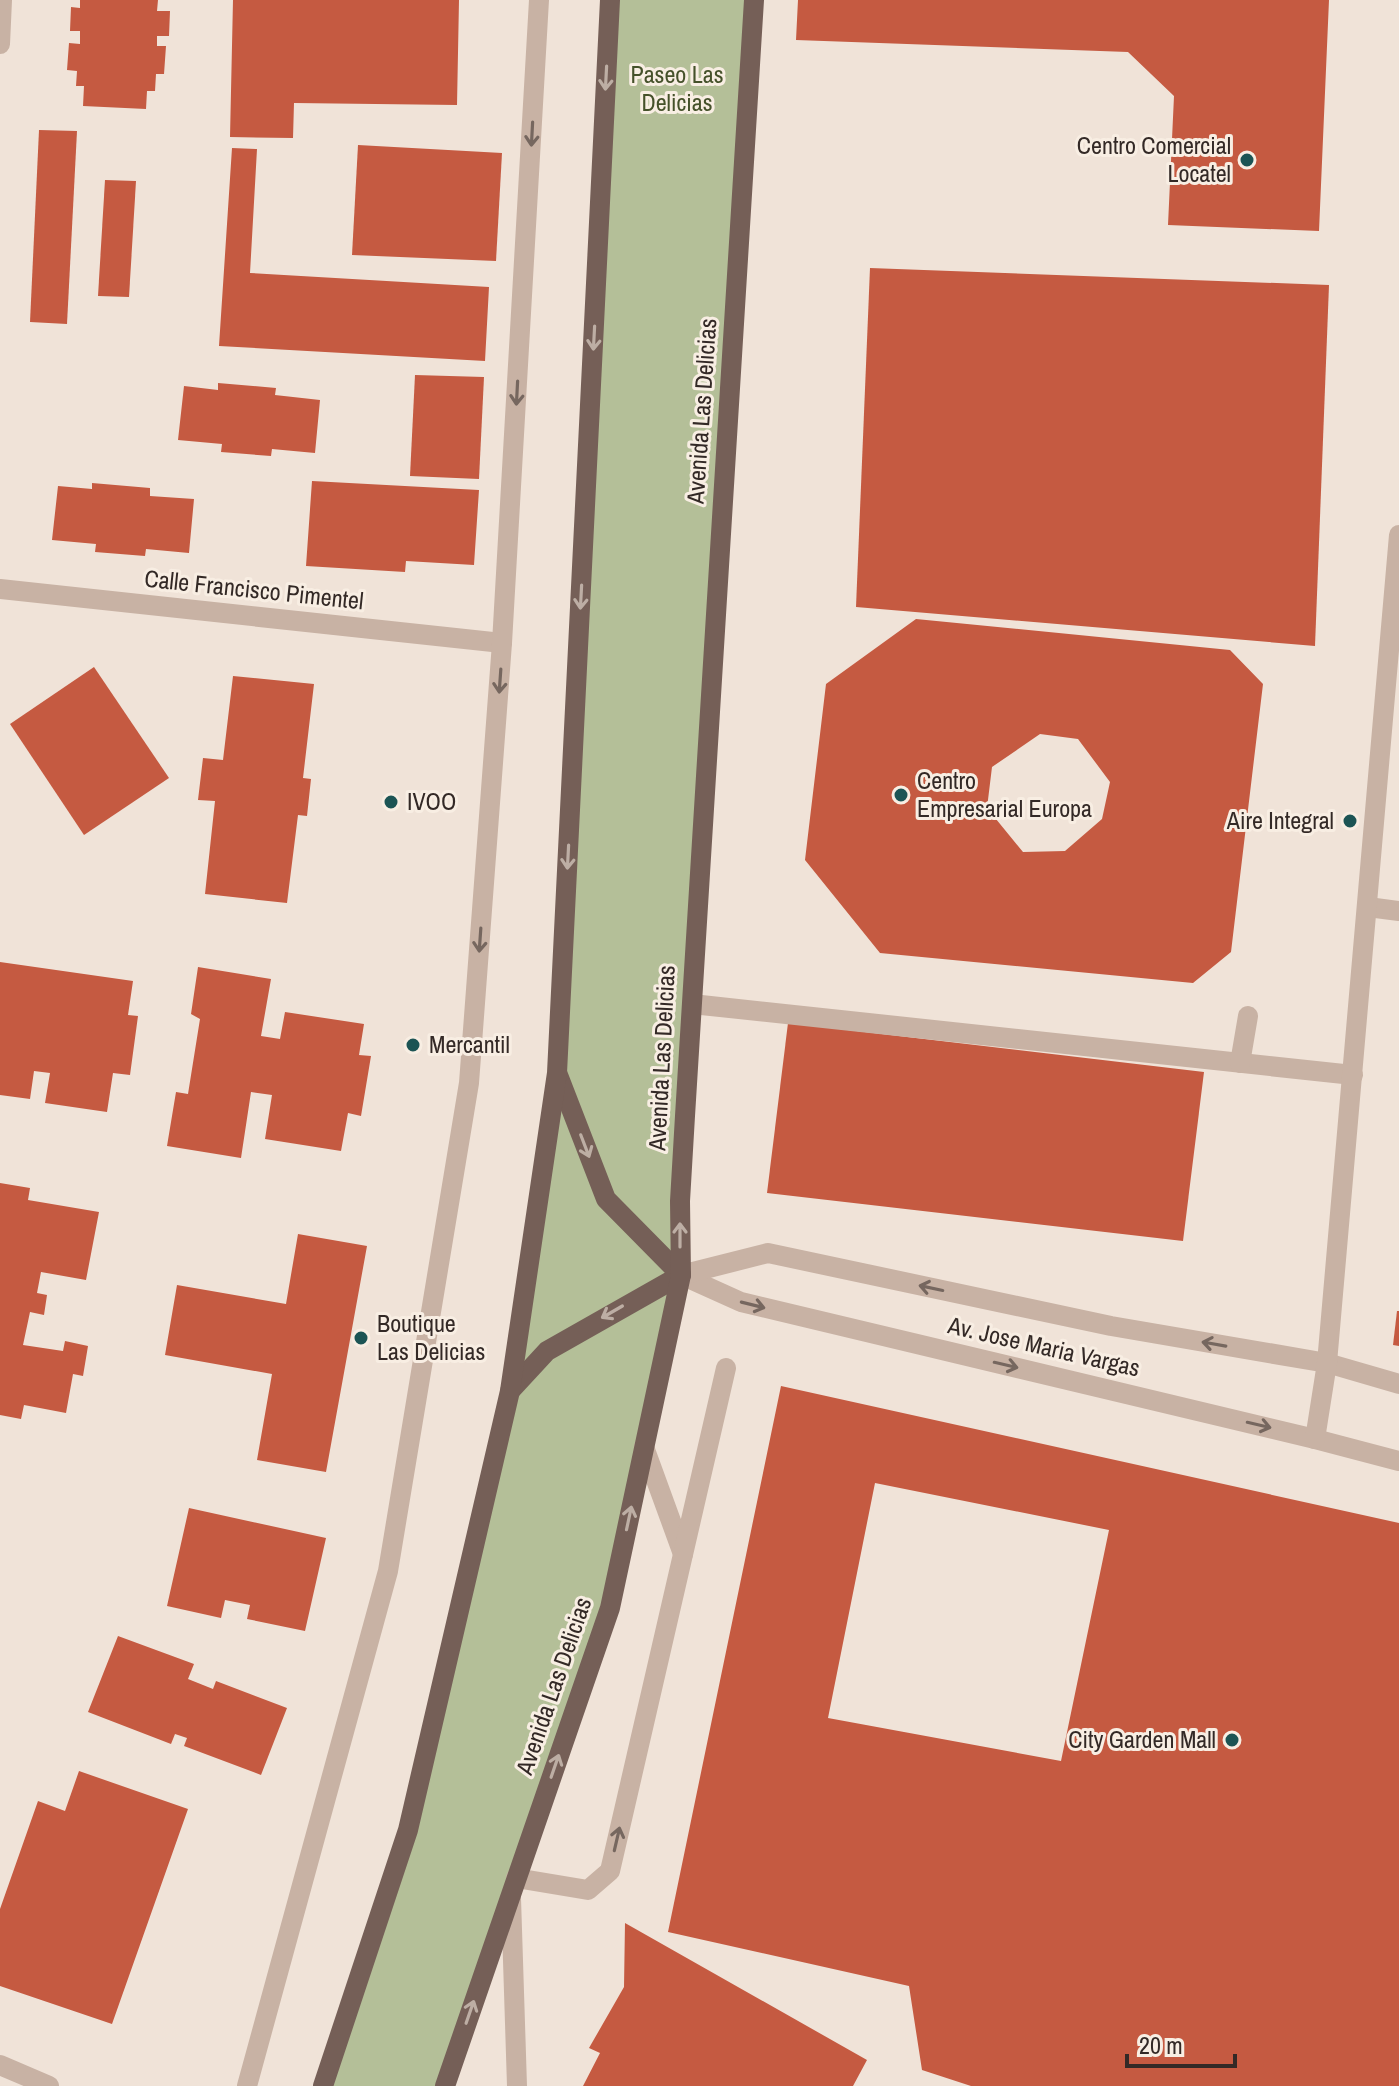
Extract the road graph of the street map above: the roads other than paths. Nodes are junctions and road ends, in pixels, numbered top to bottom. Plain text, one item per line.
1 (2, 0) edge
2 (539, 0) edge
3 (610, 0) edge
4 (754, 0) edge
5 (0, 44) edge
6 (1399, 535) edge
7 (0, 589) edge
8 (502, 643) junction
9 (1368, 907) junction
10 (1399, 911) edge
11 (692, 1004) junction
12 (1248, 1016) dead end
13 (1240, 1063) junction
14 (557, 1073) junction
15 (1353, 1075) junction
16 (681, 1275) junction
17 (1327, 1363) junction
18 (726, 1368) dead end
19 (1399, 1384) edge
20 (510, 1391) junction
21 (1315, 1439) junction
22 (644, 1447) junction
23 (1399, 1461) edge
24 (683, 1554) junction
25 (514, 1886) junction
26 (0, 2065) edge
27 (49, 2086) edge
28 (247, 2086) edge
29 (323, 2086) edge
30 (445, 2086) edge
31 (517, 2086) edge

1 - 5 street
2 -> 8 street
3 -> 14 main road
4 - 11 main road, Avenida Las Delicias
6 - 9 street
7 - 8 street, Calle Francisco Pimentel
8 -> 28 street
9 - 10 street
9 - 15 street
11 - 13 street
16 -> 11 main road, Avenida Las Delicias
12 - 13 street
13 - 15 street
14 -> 16 main road
14 - 20 main road
15 - 17 street
17 -> 16 street
16 -> 20 main road
16 -> 21 street, Av. Jose Maria Vargas
16 - 22 main road, Avenida Las Delicias
17 - 19 street
17 - 21 street
18 - 24 street
20 - 29 main road
21 - 23 street, Av. Jose Maria Vargas
22 - 24 street
25 -> 22 main road, Avenida Las Delicias
25 -> 24 street
30 -> 25 main road, Avenida Las Delicias
25 - 31 street
26 - 27 street

